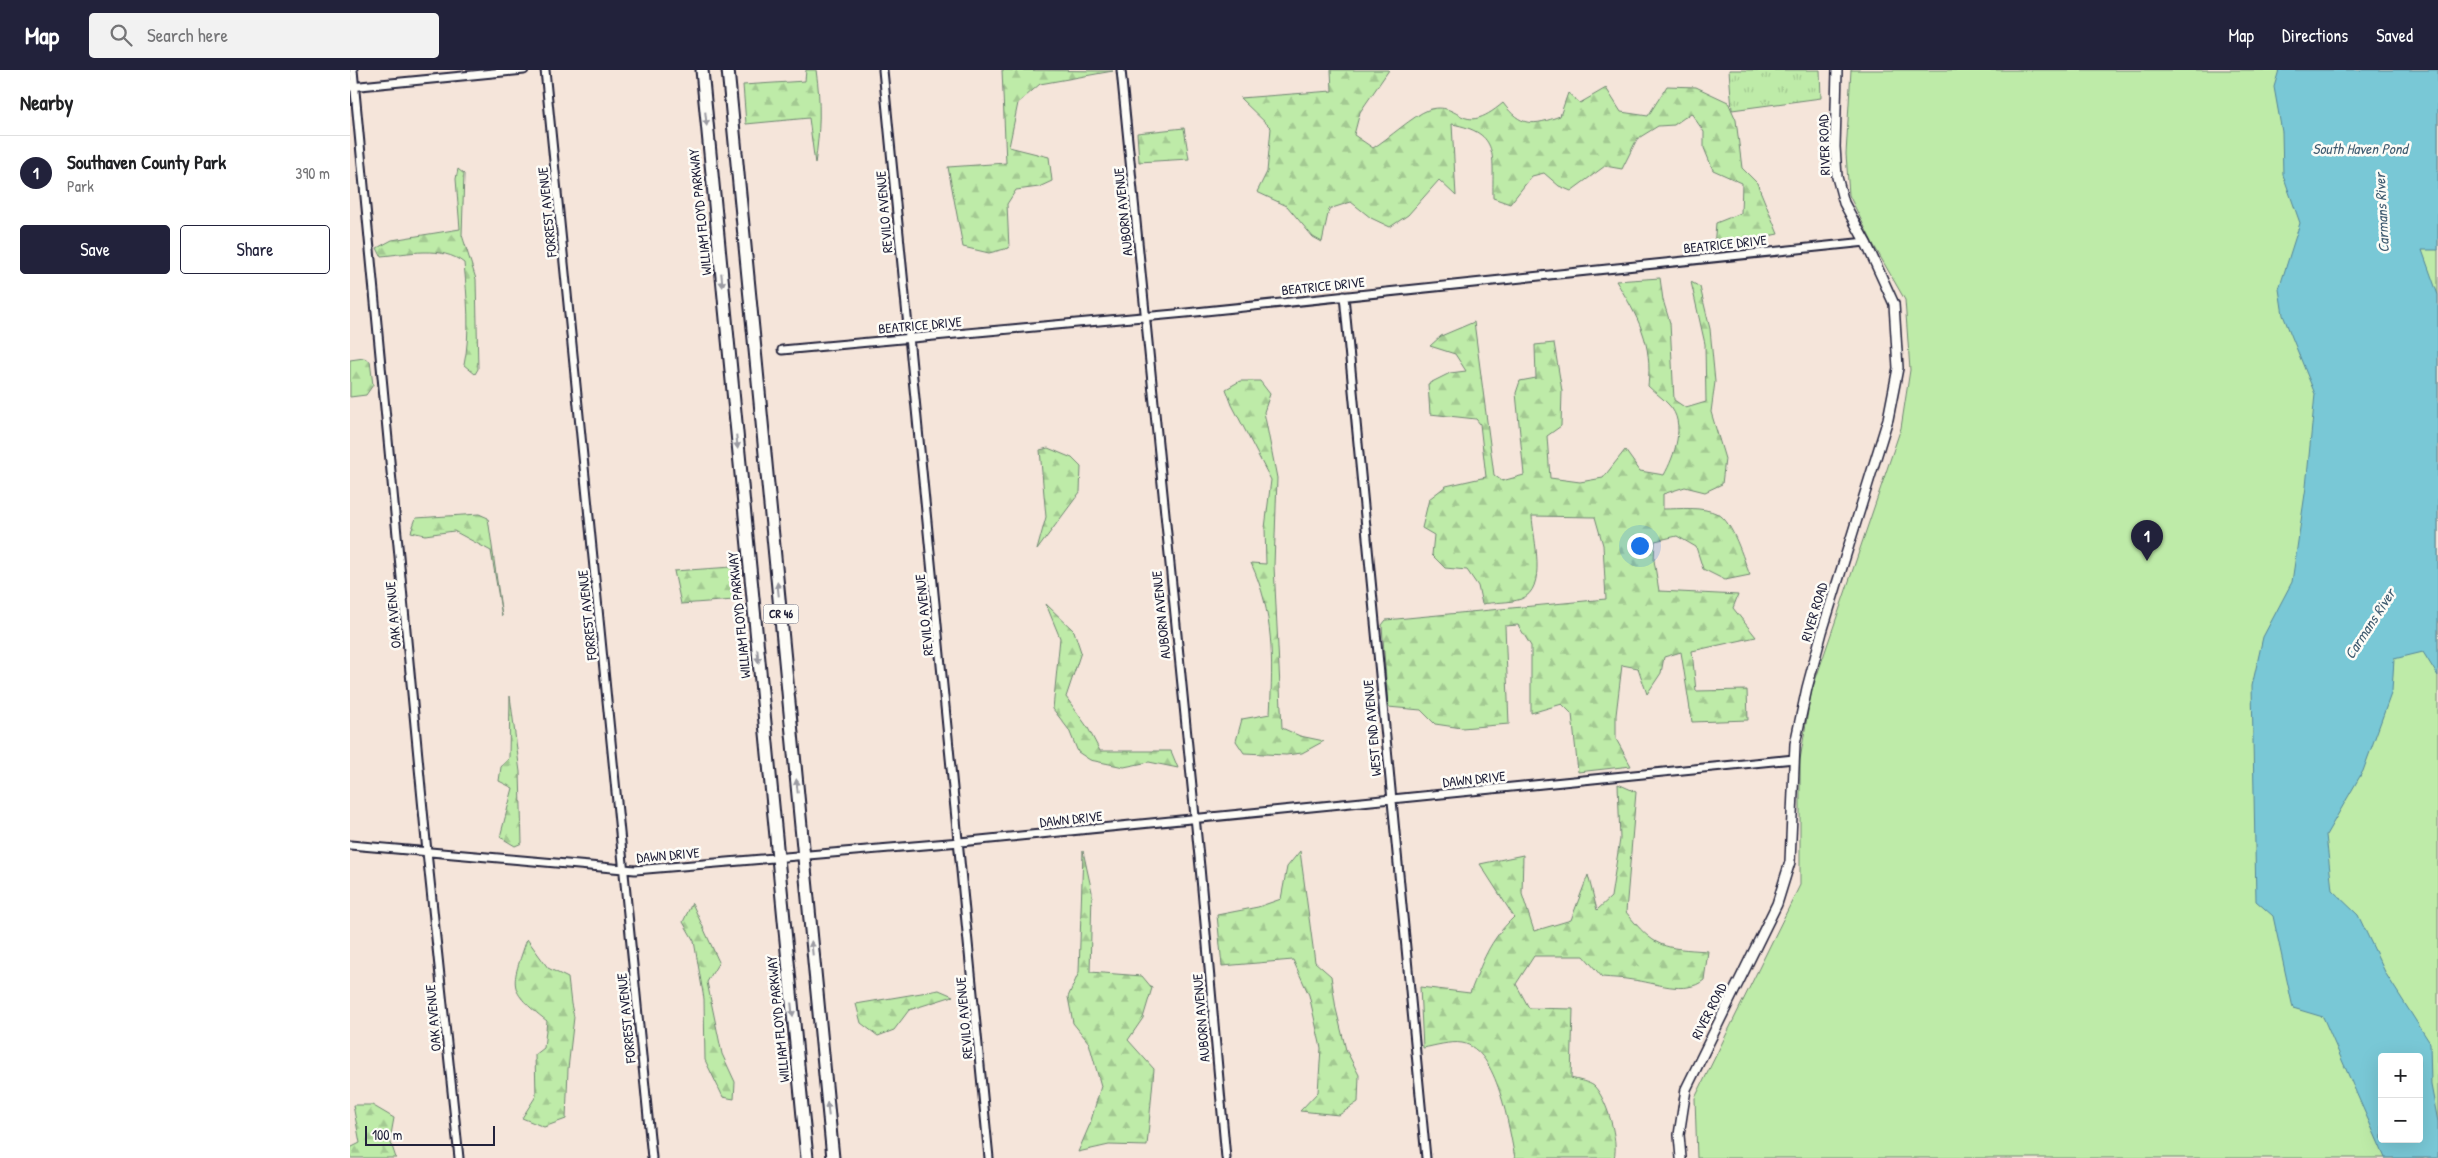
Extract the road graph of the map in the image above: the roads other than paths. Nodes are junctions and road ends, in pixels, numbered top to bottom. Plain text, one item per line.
1 (353, 70) edge
2 (524, 70) edge
3 (545, 70) edge
4 (702, 70) edge
5 (728, 70) edge
6 (883, 70) edge
7 (1120, 70) edge
8 (1837, 70) edge
9 (352, 87) edge
10 (1866, 242) junction
11 (1344, 296) junction
12 (1146, 316) junction
13 (909, 339) junction
14 (782, 350) dead end
15 (1794, 759) junction
16 (1392, 800) junction
17 (1195, 819) junction
18 (960, 842) junction
19 (350, 845) edge
20 (427, 852) junction
21 (804, 854) junction
22 (778, 857) junction
23 (624, 871) junction
24 (459, 1158) edge
25 (652, 1158) edge
26 (807, 1158) edge
27 (833, 1158) edge
28 (990, 1158) edge
29 (1226, 1158) edge
30 (1426, 1158) edge
31 (1681, 1158) edge

1 - 9 street, OAK AVENUE
2 - 9 street
3 - 23 street, FORREST AVENUE
4 -> 22 highway, WILLIAM FLOYD PARKWAY / CR 46
21 -> 5 highway, CR 46
6 - 13 street, REVILO AVENUE
7 - 12 street, AUBORN AVENUE
8 - 10 street, RIVER ROAD
9 - 20 street, OAK AVENUE
10 - 11 street, BEATRICE DRIVE
10 - 15 street, RIVER ROAD
11 - 12 street, BEATRICE DRIVE
11 - 16 street, WEST END AVENUE
12 - 13 street, BEATRICE DRIVE
12 - 17 street, AUBORN AVENUE
13 - 14 street, BEATRICE DRIVE
13 - 18 street, REVILO AVENUE
15 - 16 street, DAWN DRIVE
15 - 31 street, RIVER ROAD
16 - 17 street, DAWN DRIVE
16 - 30 street, WEST END AVENUE
17 - 18 street, DAWN DRIVE
17 - 29 street, AUBORN AVENUE
18 - 21 street, DAWN DRIVE
18 - 28 street, REVILO AVENUE
19 - 20 street, DAWN DRIVE
20 - 23 street, DAWN DRIVE
20 - 24 street, OAK AVENUE
21 - 22 street, DAWN DRIVE
27 -> 21 highway, CR 46
22 - 23 street, DAWN DRIVE
22 -> 26 highway, WILLIAM FLOYD PARKWAY / CR 46
23 - 25 street, FORREST AVENUE

